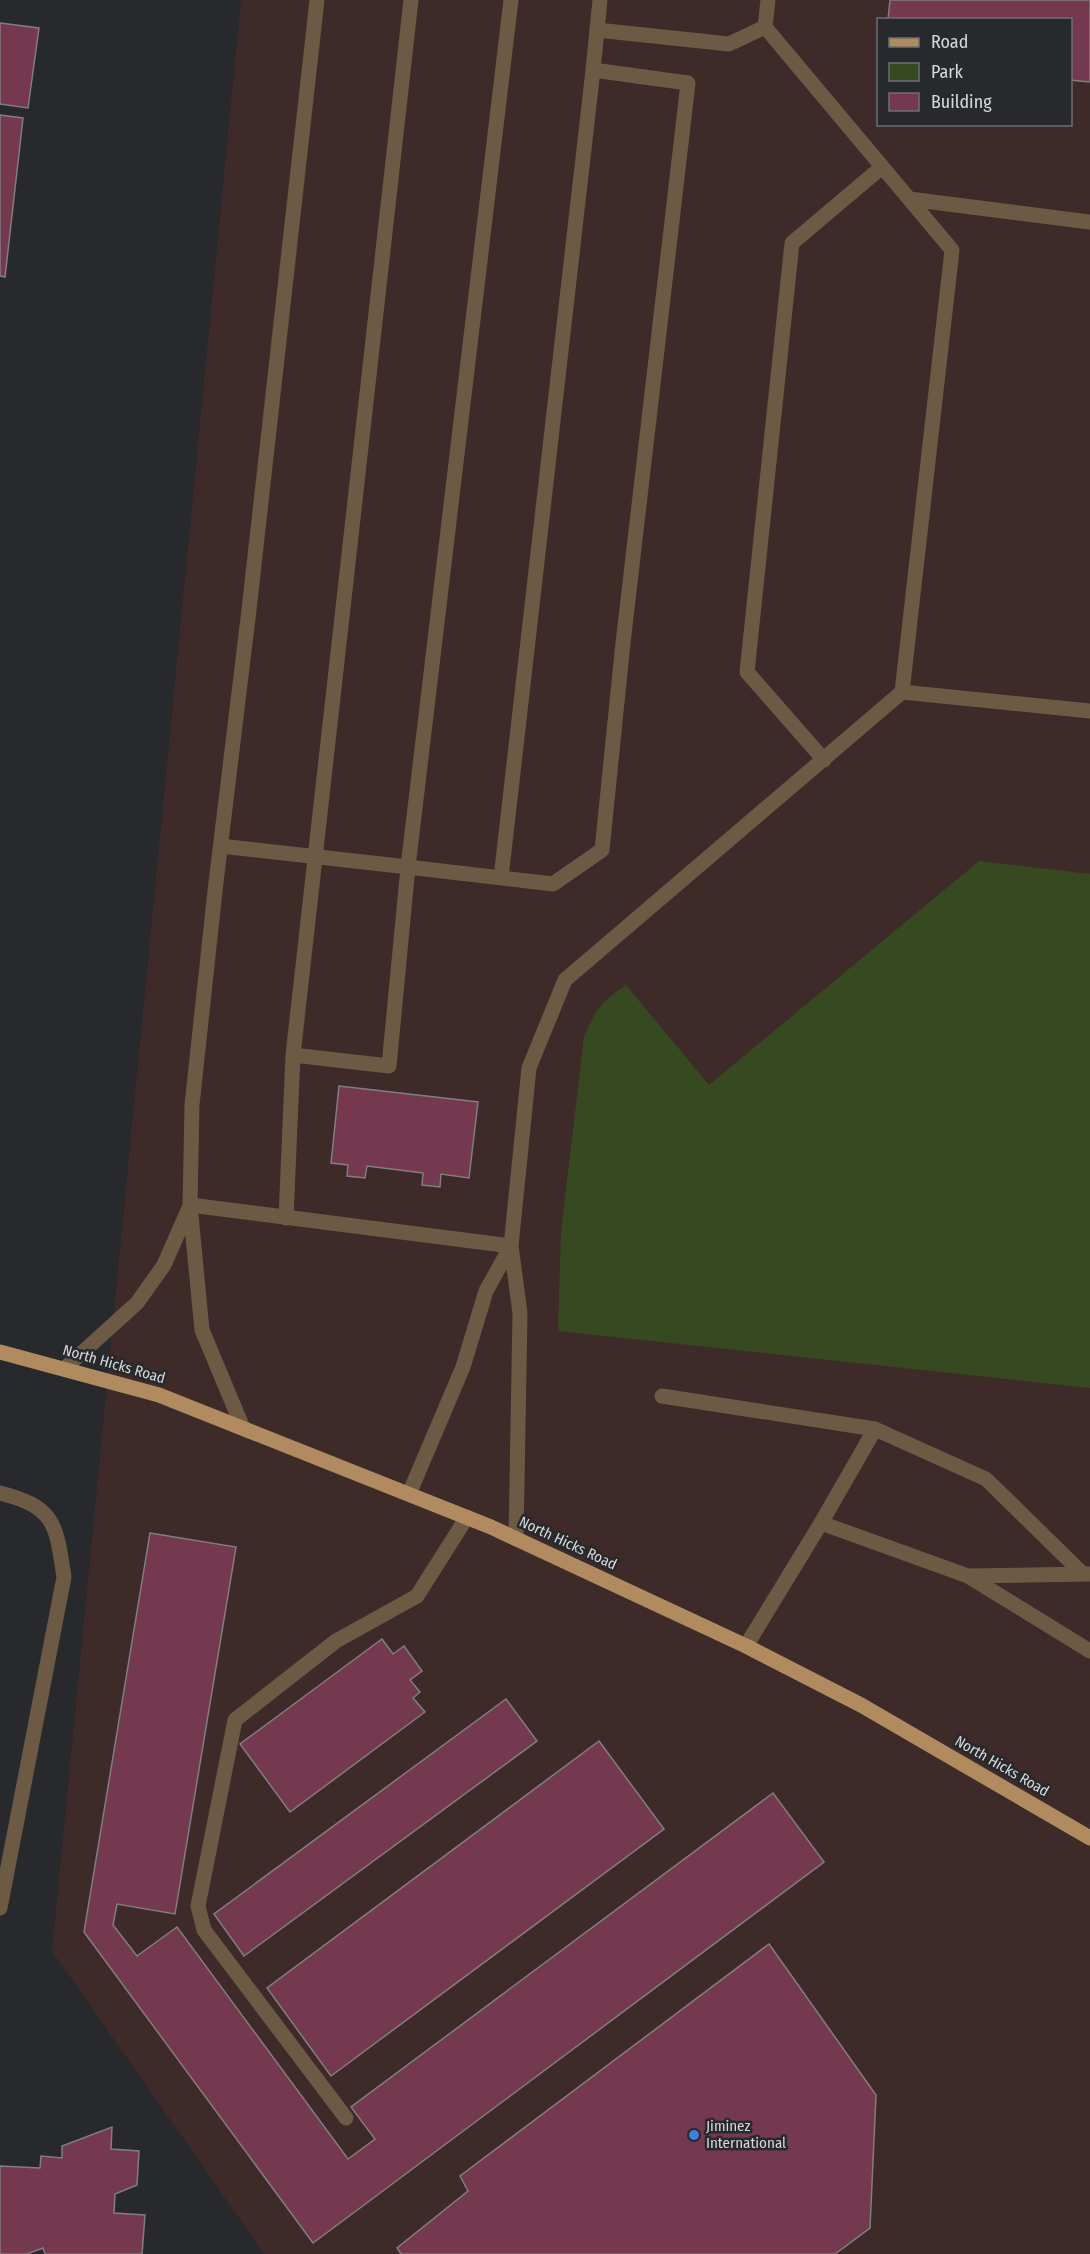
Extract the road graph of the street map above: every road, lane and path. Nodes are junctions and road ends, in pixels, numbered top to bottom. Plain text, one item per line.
1 (317, 0) edge
2 (411, 0) edge
3 (511, 0) edge
4 (768, 0) edge
5 (595, 1) edge
6 (765, 27) junction
7 (597, 30) junction
8 (592, 70) junction
9 (882, 167) junction
10 (909, 199) junction
11 (1090, 222) edge
12 (902, 693) junction
13 (1090, 711) edge
14 (824, 760) junction
15 (220, 846) junction
16 (315, 857) junction
17 (408, 867) junction
18 (501, 878) junction
19 (293, 1055) junction
20 (190, 1206) junction
21 (286, 1218) junction
22 (511, 1246) junction
23 (0, 1352) edge
24 (64, 1369) junction
25 (662, 1396) dead end
26 (243, 1428) junction
27 (875, 1429) junction
28 (0, 1493) edge
29 (409, 1494) junction
30 (467, 1517) junction
31 (821, 1523) junction
32 (516, 1539) junction
33 (1086, 1574) edge
34 (968, 1576) junction
35 (746, 1646) junction
36 (1090, 1651) edge
37 (1090, 1838) edge
38 (0, 1908) edge
39 (346, 2118) dead end

1 - 15 street
2 - 16 street
3 - 17 street
4 - 6 street
5 - 7 street
6 - 7 street
6 - 9 street
7 - 8 street
8 - 18 street
8 - 18 street
9 - 10 street
9 - 14 street
10 - 11 street
10 - 12 street
12 - 13 street
12 - 14 street
14 - 22 street
15 - 16 street
15 - 20 street
16 - 17 street
16 - 19 street
17 - 18 street
17 - 19 street
19 - 21 street
20 - 21 street
20 - 24 street
20 - 26 street
21 - 22 street
22 - 29 street
22 - 32 street
23 - 24 main road, North Hicks Road
24 - 26 main road, North Hicks Road
25 - 27 street
26 - 29 main road, North Hicks Road
27 - 31 street
27 - 33 street
28 - 38 street
29 - 30 main road, North Hicks Road
30 - 32 main road, North Hicks Road
30 - 39 street
31 - 34 street
31 - 35 street
32 - 35 main road, North Hicks Road
33 - 34 street
34 - 36 street
35 - 37 main road, North Hicks Road

